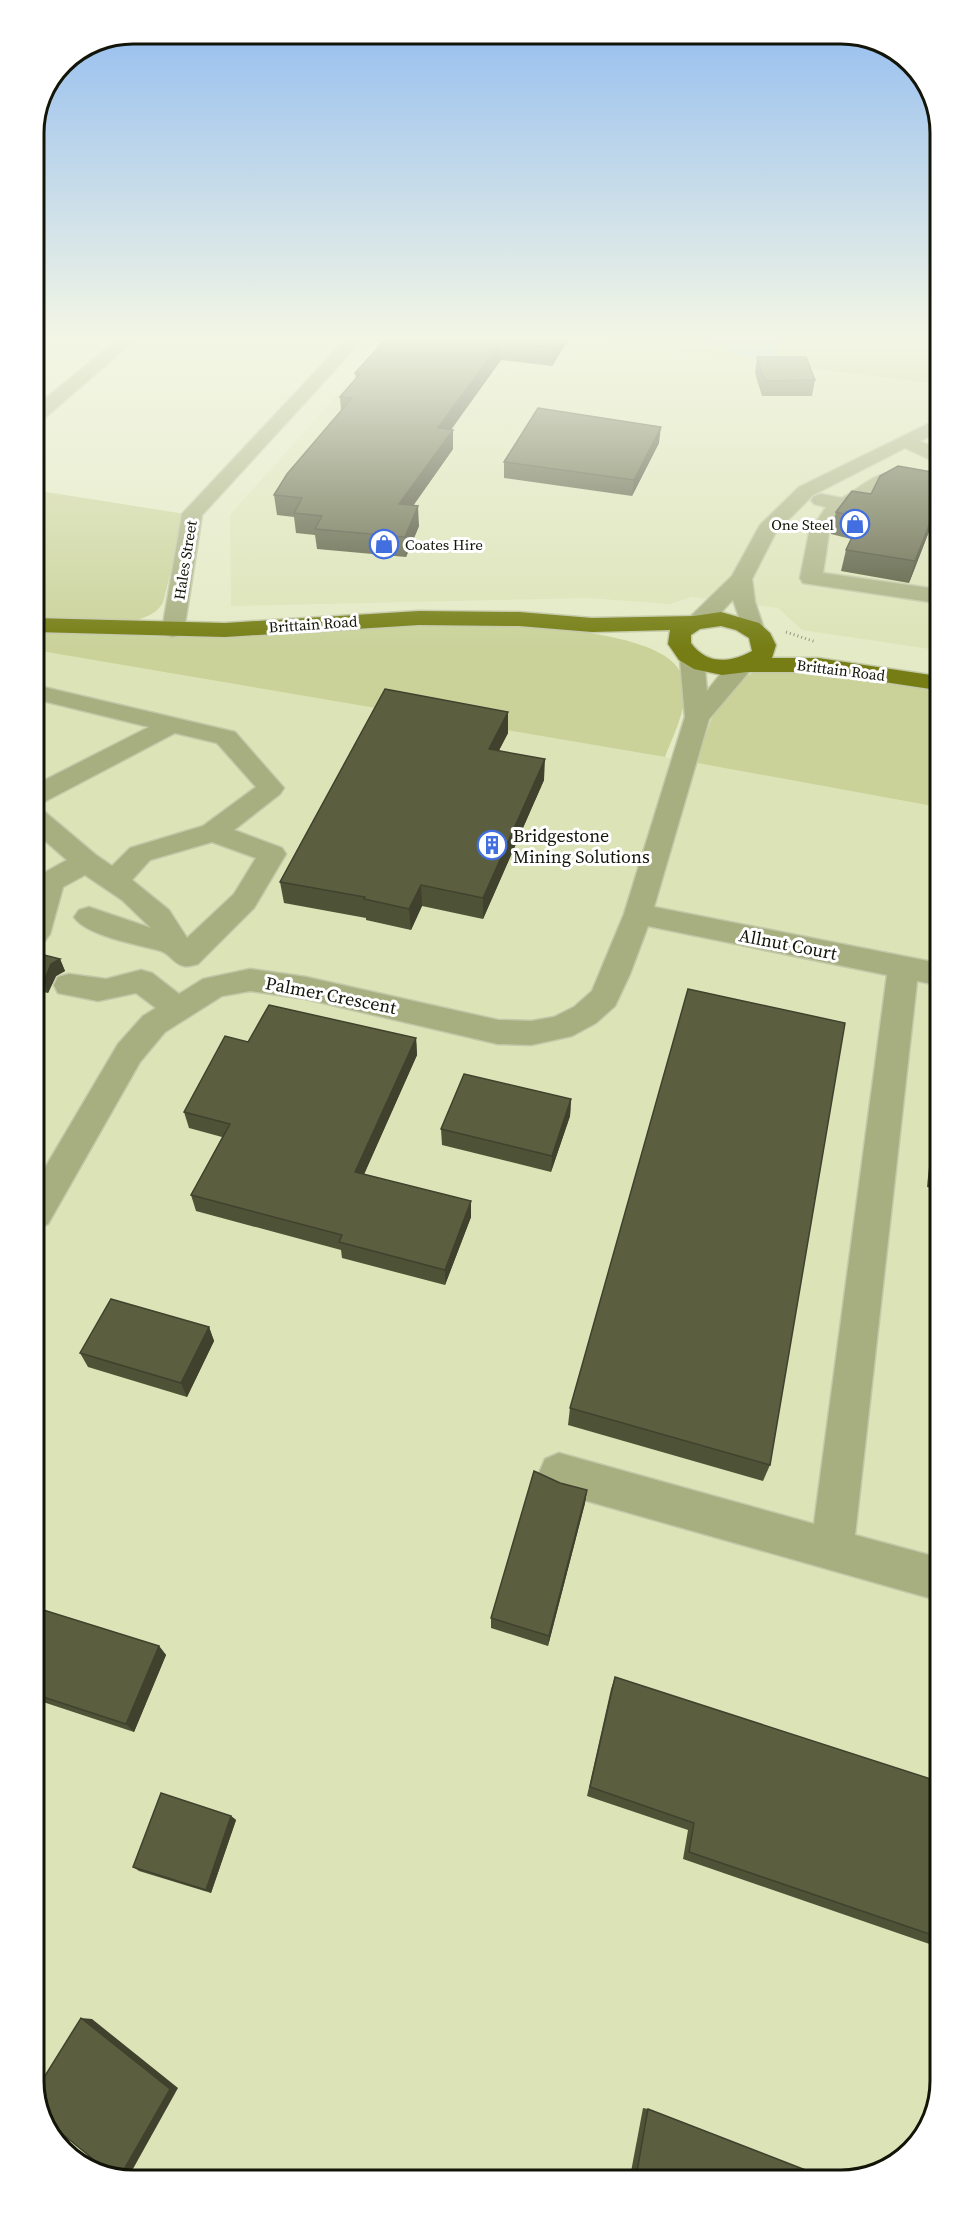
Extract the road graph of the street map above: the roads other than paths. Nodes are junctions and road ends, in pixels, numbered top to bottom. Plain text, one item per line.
1 (259, 442) edge
2 (902, 442) edge
3 (908, 442) edge
4 (930, 454) edge
5 (930, 484) edge
6 (802, 495) junction
7 (839, 504) junction
8 (741, 579) junction
9 (930, 595) edge
10 (696, 622) junction
11 (44, 625) edge
12 (592, 625) junction
13 (173, 630) junction
14 (754, 630) junction
15 (691, 659) junction
16 (743, 665) junction
17 (930, 669) edge
18 (930, 682) edge
19 (44, 694) edge
20 (697, 717) junction
21 (172, 725) junction
22 (44, 791) edge
23 (44, 826) edge
24 (213, 831) junction
25 (86, 861) junction
26 (115, 880) junction
27 (44, 902) edge
28 (638, 914) junction
29 (89, 917) dead end
30 (181, 950) junction
31 (903, 967) junction
32 (930, 972) edge
33 (69, 985) dead end
34 (214, 987) junction
35 (177, 1008) junction
36 (44, 1198) edge
37 (559, 1473) dead end
38 (832, 1549) junction
39 (930, 1577) edge

1 - 13 street, Hales Street
2 - 6 street
3 - 4 street
5 - 7 street
6 - 7 street
6 - 8 street
7 - 9 street
8 - 10 street
8 - 14 street
10 - 12 main road, Brittain Road
10 - 14 main road, Brittain Road
10 - 15 main road
11 - 13 main road, Brittain Road
12 - 13 main road, Brittain Road
12 - 15 main road, Brittain Road
14 - 16 main road
14 - 17 main road, Brittain Road
15 - 16 main road, Brittain Road
15 - 20 street
16 - 18 main road, Brittain Road
16 - 20 street
19 - 21 street
20 - 28 street, Palmer Crescent
21 - 22 street
21 - 24 street
23 - 25 street
24 - 26 street
24 - 30 street
25 - 26 street
25 - 27 street
26 - 30 street
28 - 31 street, Allnut Court
28 - 34 street, Palmer Crescent
29 - 30 street
30 - 34 street
31 - 32 street, Allnut Court
31 - 38 street
33 - 35 street
34 - 35 street, Palmer Crescent
35 - 36 street, Palmer Crescent
37 - 38 street
38 - 39 street

